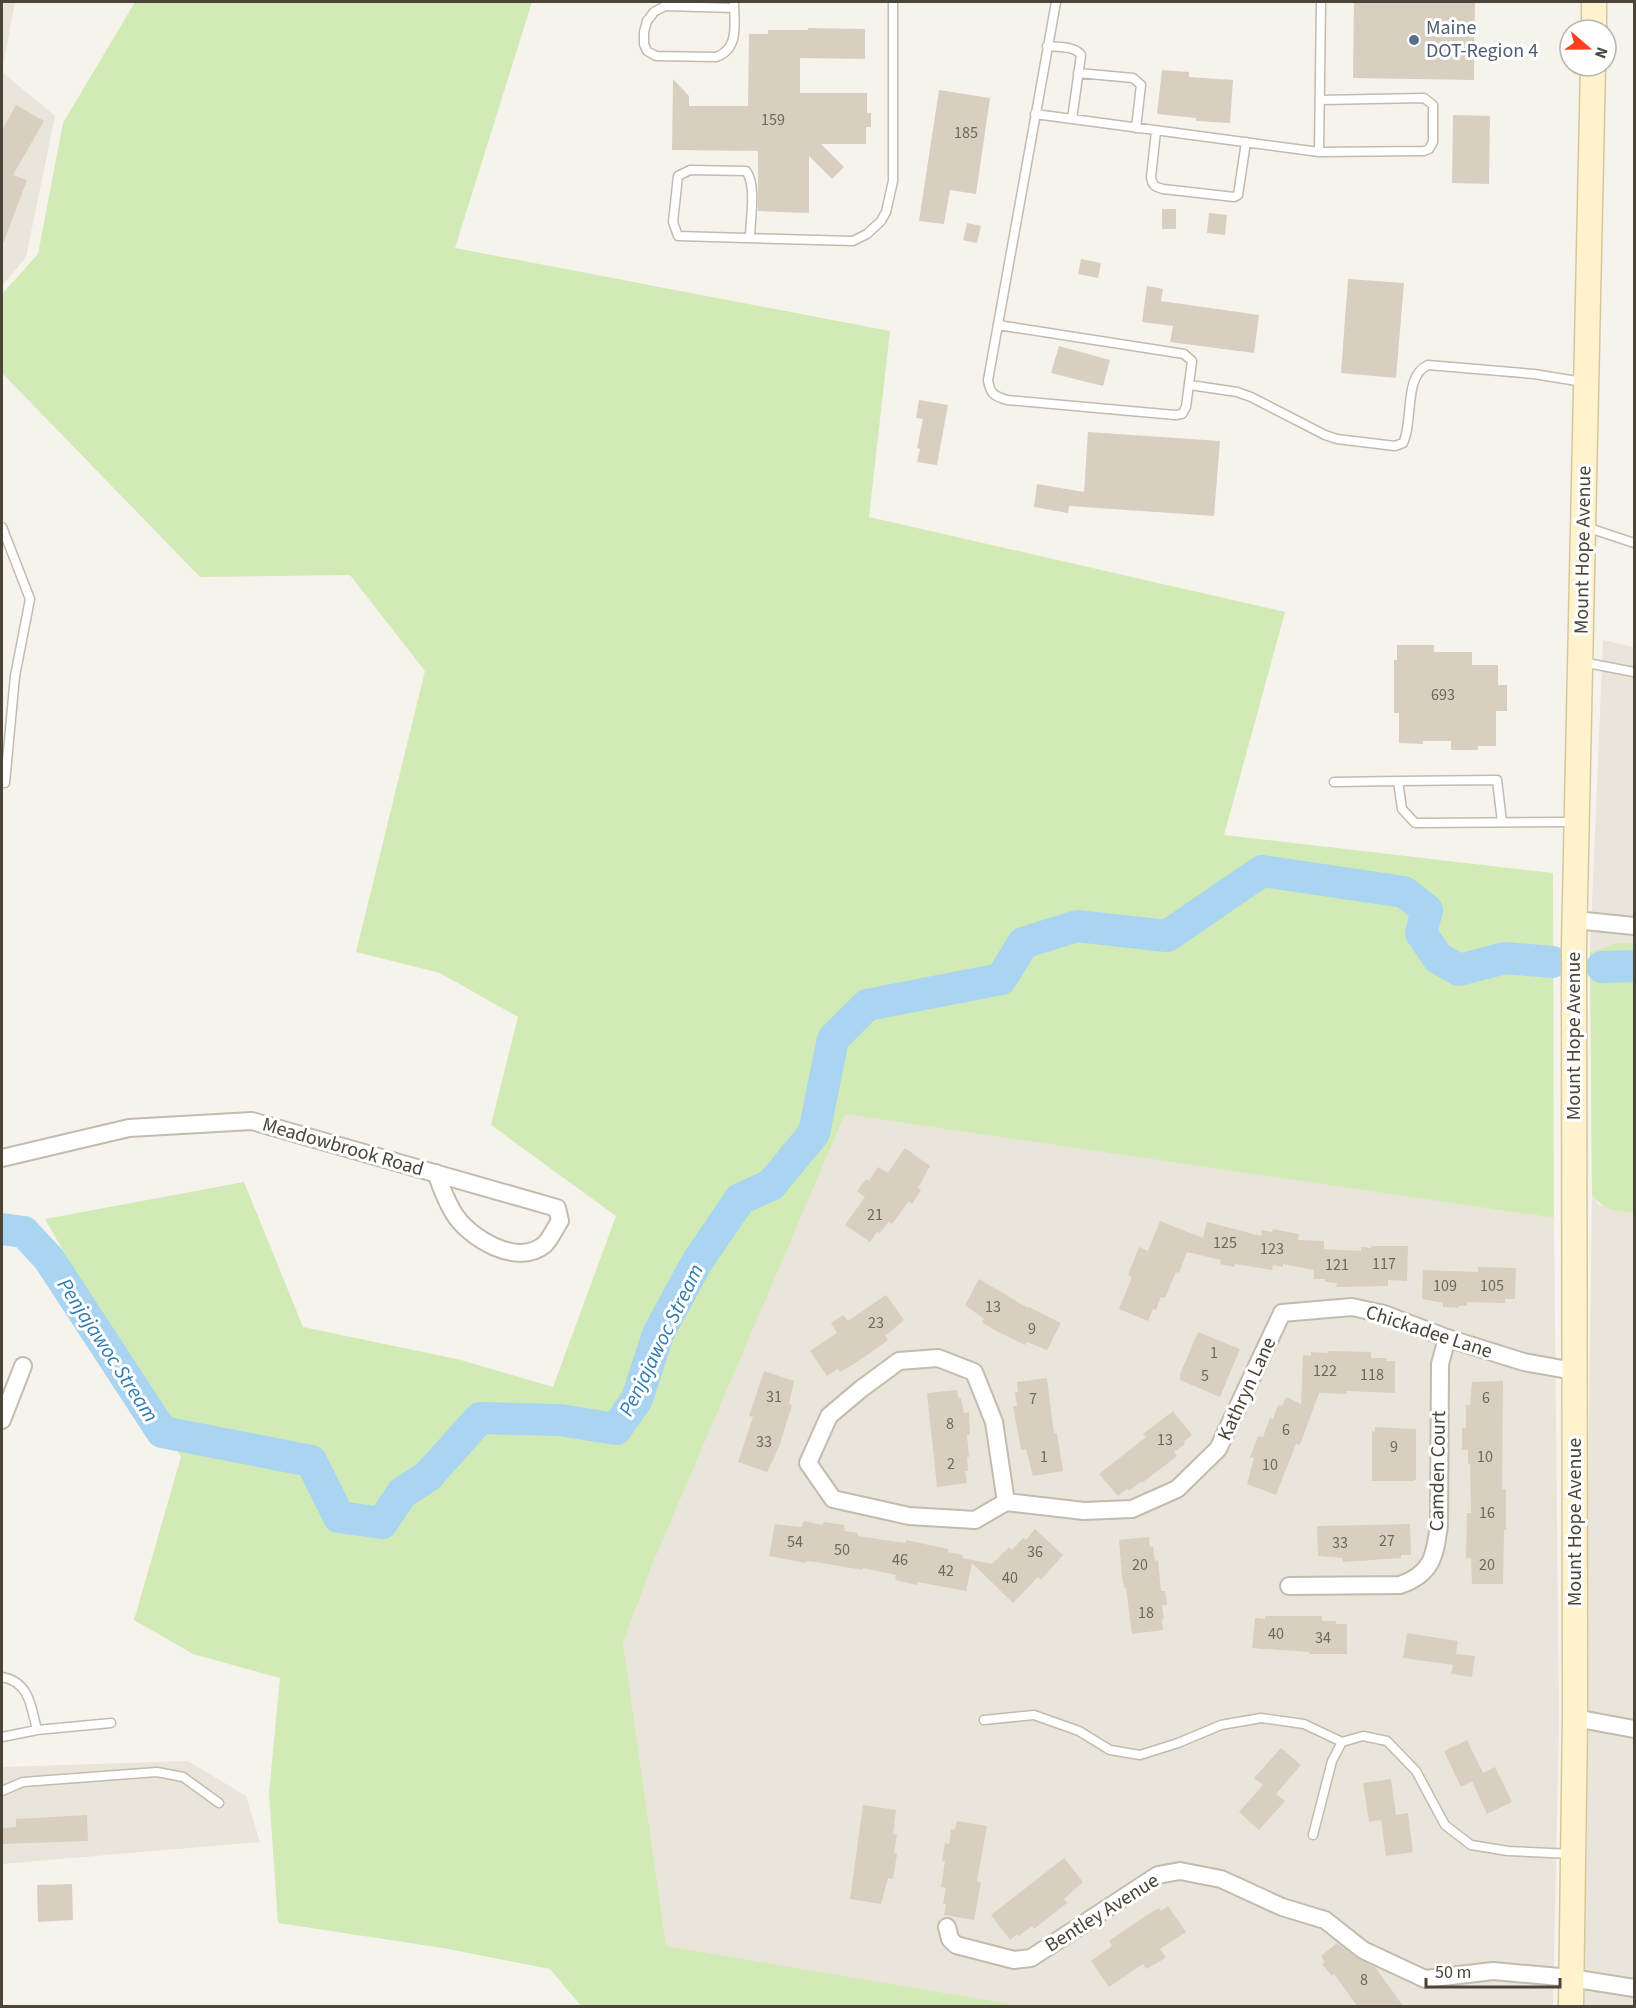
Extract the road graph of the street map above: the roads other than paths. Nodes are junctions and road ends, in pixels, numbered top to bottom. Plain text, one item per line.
1 (893, 2) edge
2 (1056, 2) edge
3 (1321, 2) edge
4 (1594, 2) edge
5 (734, 5) edge
6 (1594, 18) edge
7 (1047, 46) junction
8 (1078, 73) junction
9 (1593, 78) edge
10 (1320, 100) junction
11 (1035, 114) junction
12 (1072, 119) junction
13 (1136, 128) junction
14 (1156, 131) junction
15 (1246, 142) junction
16 (1319, 152) junction
17 (750, 238) junction
18 (998, 325) junction
19 (1586, 382) junction
20 (1190, 385) junction
21 (1583, 526) junction
22 (2, 527) edge
23 (1635, 543) edge
24 (1580, 662) junction
25 (1635, 672) edge
26 (1398, 781) junction
27 (1334, 782) dead end
28 (2, 783) edge
29 (1502, 822) junction
30 (1577, 822) junction
31 (1575, 920) junction
32 (1635, 926) edge
33 (2, 1158) edge
34 (436, 1173) junction
35 (1282, 1313) joint
36 (1447, 1338) junction
37 (23, 1366) dead end
38 (1574, 1371) junction
39 (2, 1420) edge
40 (1006, 1502) junction
41 (1289, 1586) dead end
42 (2, 1677) edge
43 (1575, 1718) junction
44 (984, 1720) dead end
45 (111, 1723) dead end
46 (1635, 1729) edge
47 (38, 1730) junction
48 (2, 1737) edge
49 (1342, 1742) junction
50 (2, 1791) edge
51 (219, 1803) dead end
52 (1313, 1835) dead end
53 (1573, 1854) junction
54 (946, 1927) dead end
55 (1571, 1978) junction
56 (1635, 1988) edge
57 (1571, 2007) edge

1 - 17 lane
2 - 7 lane
3 - 10 lane
4 - 6 street
5 - 5 lane
7 - 8 lane
7 - 11 lane
8 - 12 lane
8 - 13 lane
9 - 19 street, Mount Hope Avenue
10 - 16 lane
10 - 16 lane
11 - 12 lane
11 - 18 lane
12 - 13 lane
13 - 14 lane
14 - 15 lane
14 - 15 lane
15 - 16 lane
17 - 17 lane
18 - 20 lane
18 - 20 lane
19 - 20 lane
19 - 21 street, Mount Hope Avenue
21 - 23 lane
21 - 24 street, Mount Hope Avenue
22 - 28 lane
24 - 25 lane
24 - 30 street, Mount Hope Avenue
26 - 27 lane
26 - 29 lane
26 - 29 lane
29 - 30 lane
30 - 31 street, Mount Hope Avenue
31 - 32 street
31 - 38 street, Mount Hope Avenue
33 - 34 street, Meadowbrook Road
34 - 34 street, Meadowbrook Road
35 - 36 street, Chickadee Lane
35 - 40 street, Kathryn Lane
36 - 38 street, Chickadee Lane
36 - 41 street, Camden Court
37 - 39 street
38 - 43 street, Mount Hope Avenue
40 - 40 street
42 - 47 lane
43 - 46 street
43 - 53 street, Mount Hope Avenue
44 - 49 lane
45 - 47 lane
47 - 48 lane
49 - 52 lane
49 - 53 lane
50 - 51 lane
53 - 55 street, Mount Hope Avenue
54 - 55 street, Bentley Avenue
55 - 56 street, Bentley Avenue
55 - 57 street, Mount Hope Avenue

